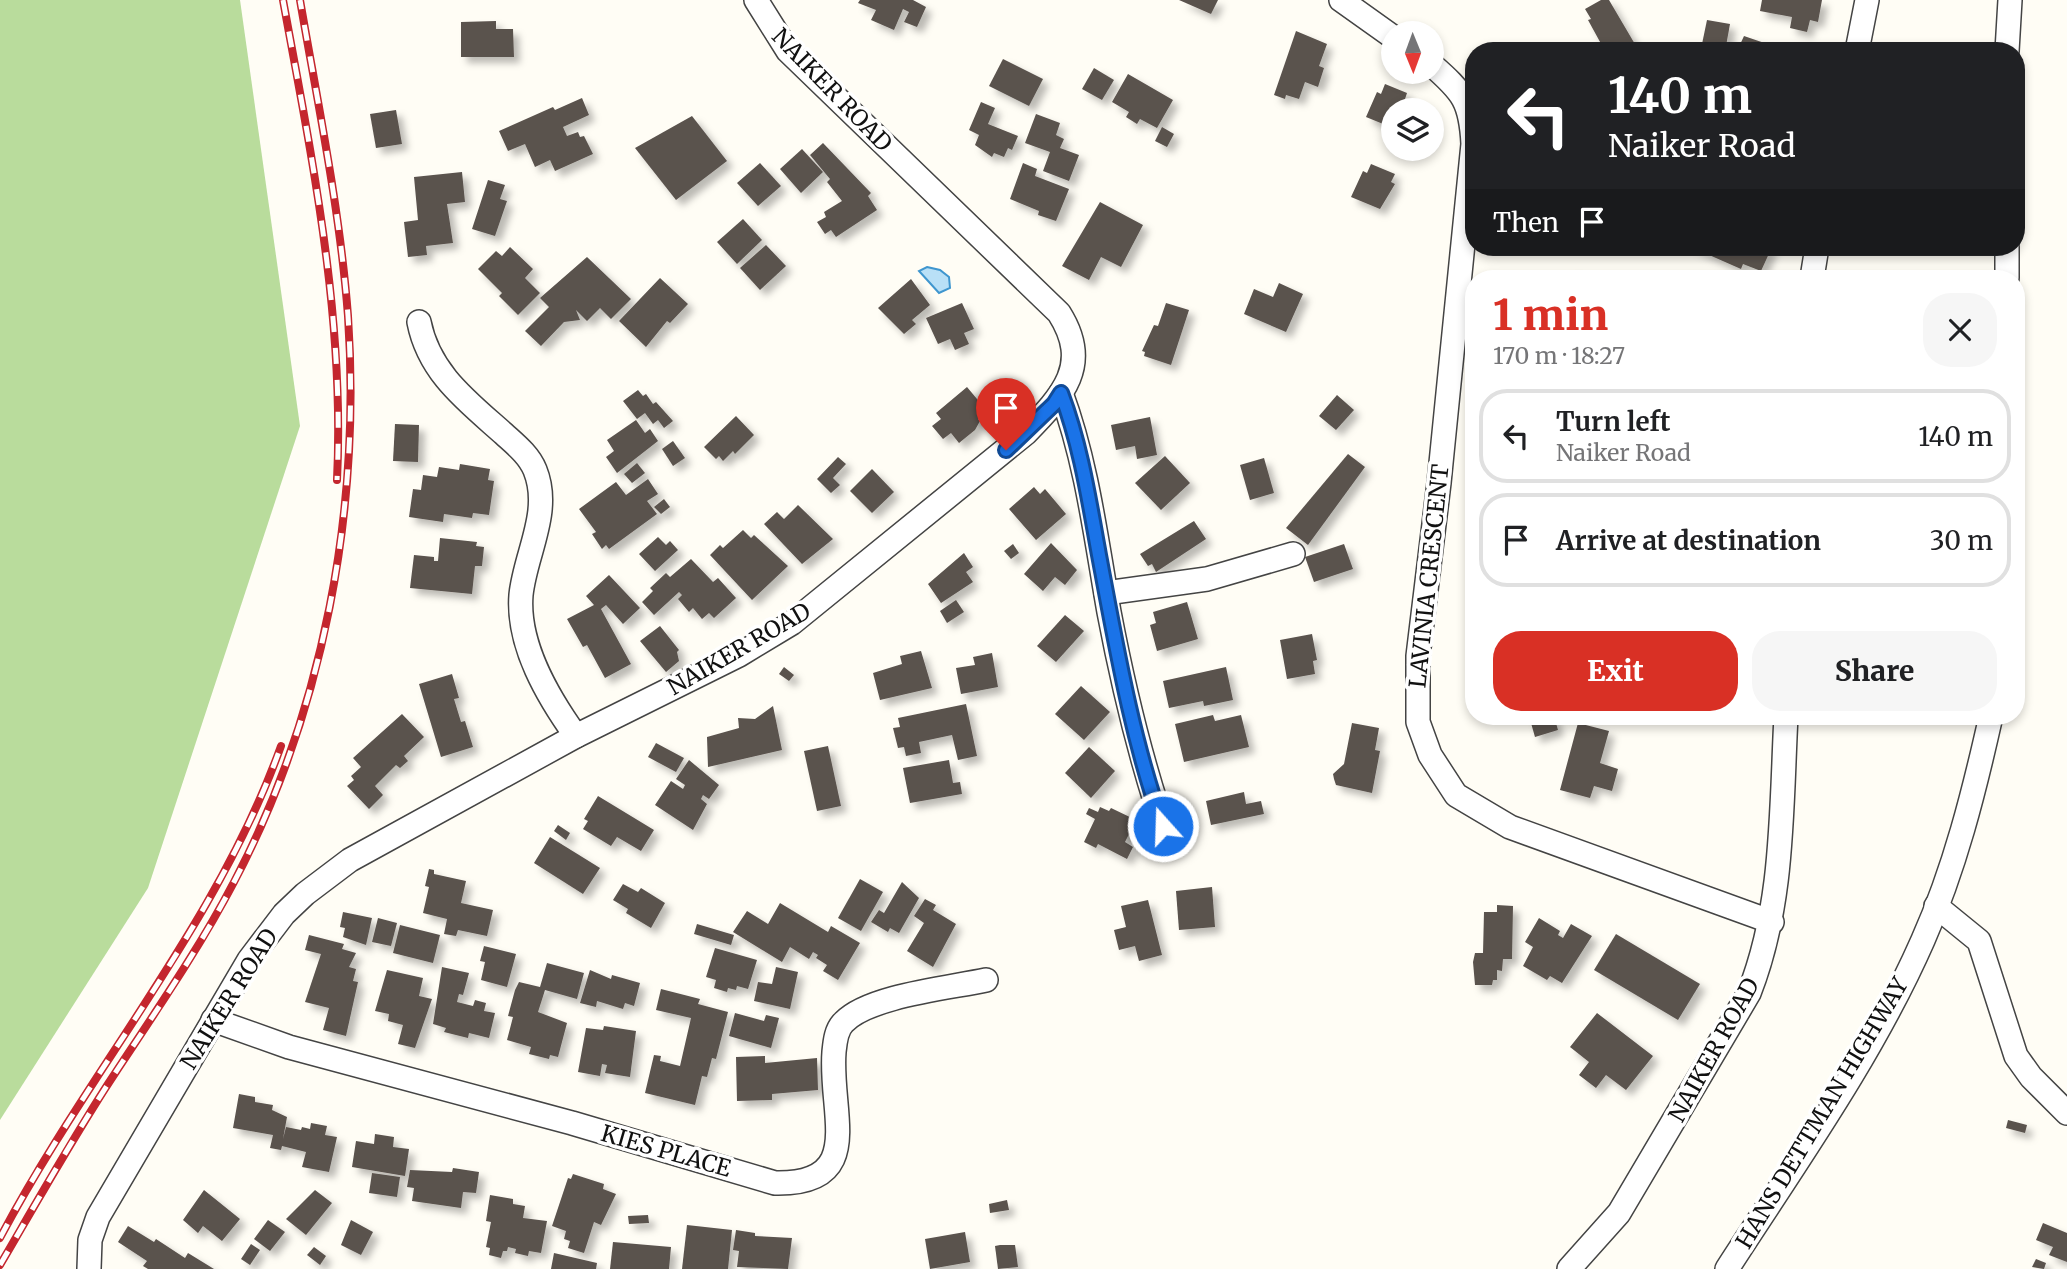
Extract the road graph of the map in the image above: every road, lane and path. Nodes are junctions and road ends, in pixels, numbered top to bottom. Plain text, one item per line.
1 (755, 0) edge
2 (1341, 0) edge
3 (1867, 0) edge
4 (2010, 0) edge
5 (1381, 28) edge
6 (1859, 42) edge
7 (2008, 42) edge
8 (1444, 75) edge
9 (1465, 98) edge
10 (1465, 231) edge
11 (419, 323) dead end
12 (1061, 393) junction
13 (1293, 554) dead end
14 (1106, 593) junction
15 (1785, 725) edge
16 (1989, 725) edge
17 (576, 736) junction
18 (1170, 845) dead end
19 (1936, 906) junction
20 (1772, 922) junction
21 (986, 980) dead end
22 (213, 1020) junction
23 (2067, 1113) edge
24 (89, 1269) edge
25 (1569, 1269) edge
26 (1727, 1269) edge

1 - 12 street, NAIKER ROAD
2 - 5 street
3 - 6 street
4 - 7 street
8 - 9 street, LAVINIA CRESCENT
10 - 20 street, LAVINIA CRESCENT
11 - 17 street
12 - 14 street
12 - 17 street, NAIKER ROAD
13 - 14 street
14 - 18 street
15 - 20 street, NAIKER ROAD
16 - 19 street, HANS DETTMAN HIGHWAY
17 - 22 street, NAIKER ROAD
19 - 23 street
19 - 26 street, HANS DETTMAN HIGHWAY
20 - 25 street, NAIKER ROAD
21 - 22 street, KIES PLACE
22 - 24 street, NAIKER ROAD

